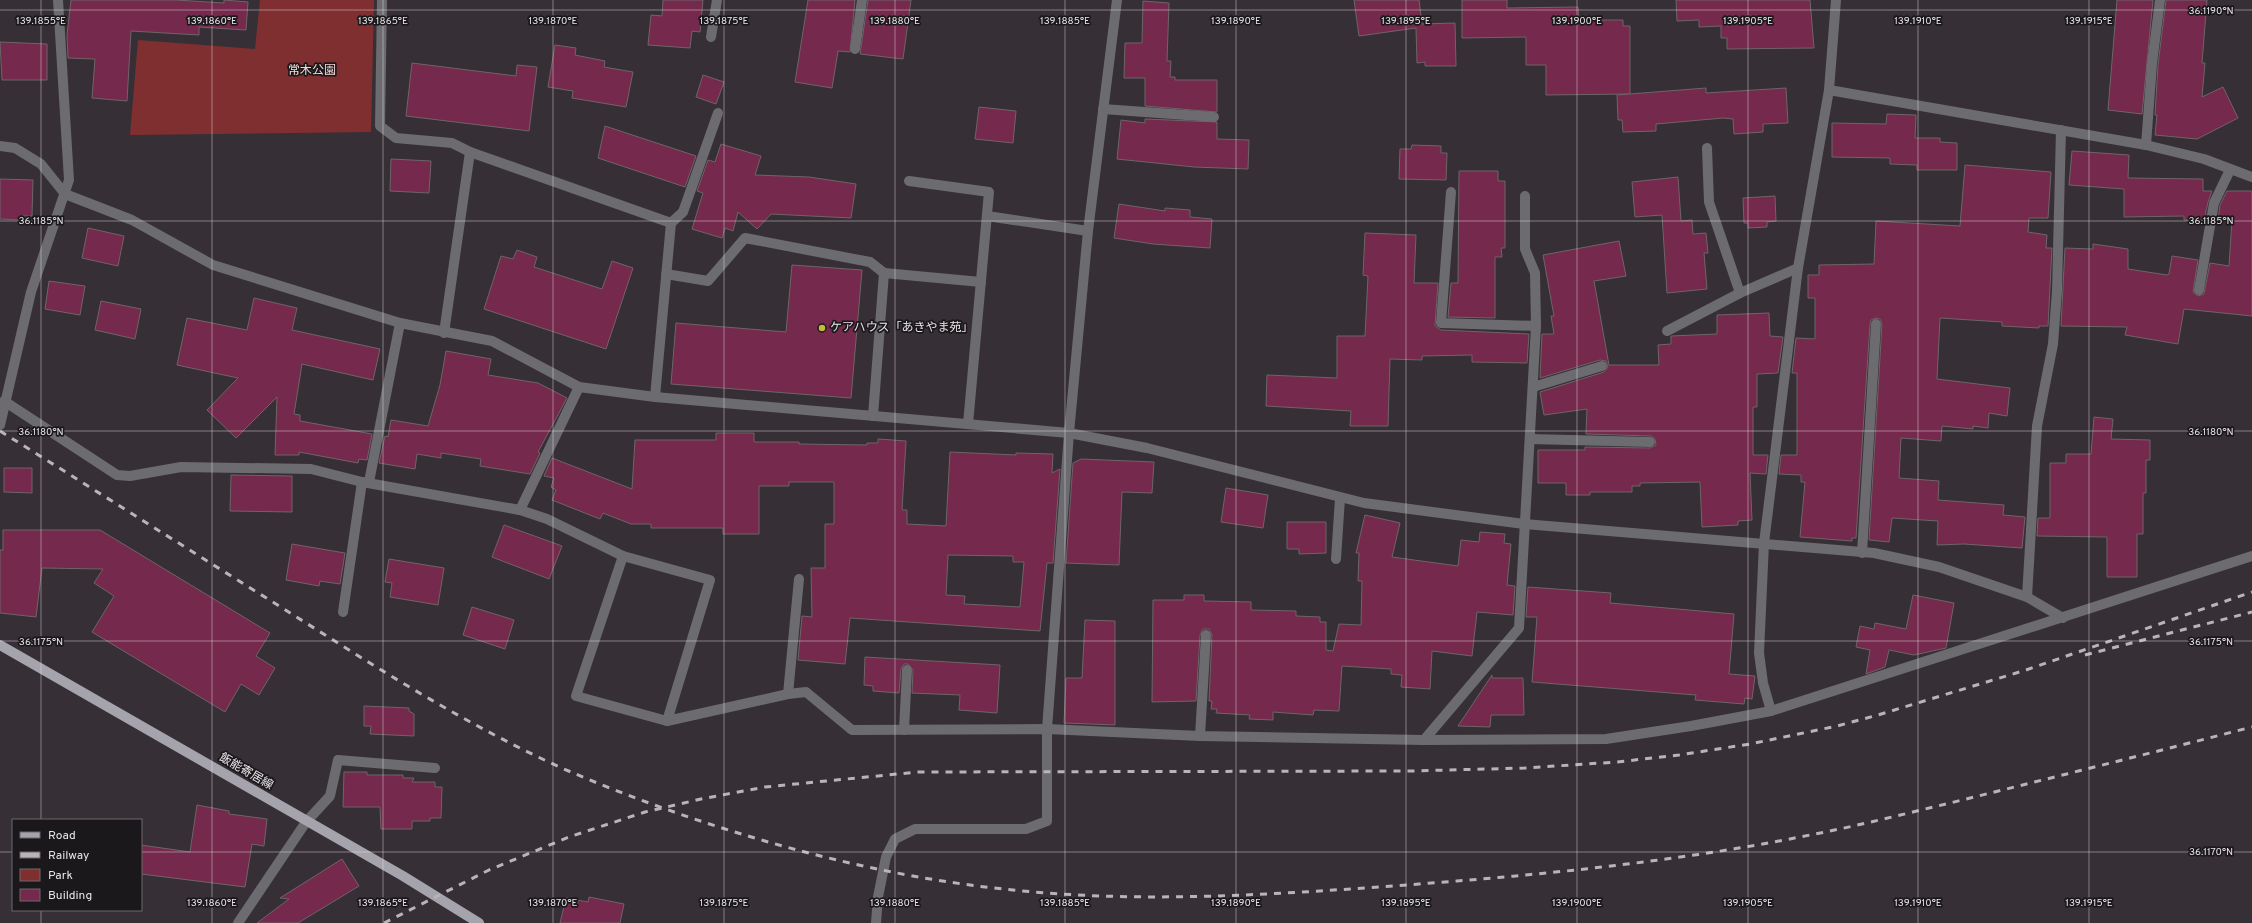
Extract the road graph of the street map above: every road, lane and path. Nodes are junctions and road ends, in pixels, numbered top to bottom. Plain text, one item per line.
1 (58, 0) edge
2 (382, 0) edge
3 (717, 0) edge
4 (862, 0) edge
5 (1117, 0) edge
6 (1836, 0) edge
7 (2160, 0) edge
8 (711, 37) dead end
9 (855, 49) dead end
10 (1829, 90) junction
11 (1103, 109) junction
12 (718, 113) dead end
13 (1214, 117) dead end
14 (2061, 130) junction
15 (2146, 145) junction
16 (0, 146) edge
17 (1707, 148) dead end
18 (470, 152) junction
19 (2230, 170) junction
20 (2252, 177) edge
21 (909, 181) dead end
22 (1451, 192) dead end
23 (65, 194) junction
24 (1525, 196) dead end
25 (987, 216) junction
26 (671, 223) junction
27 (1088, 231) junction
28 (1798, 268) junction
29 (884, 273) junction
30 (666, 274) junction
31 (981, 282) junction
32 (2199, 290) dead end
33 (1740, 293) junction
34 (400, 323) junction
35 (1876, 324) dead end
36 (1536, 326) junction
37 (1667, 331) dead end
38 (444, 333) junction
39 (1602, 366) dead end
40 (579, 387) junction
41 (1533, 387) junction
42 (655, 397) junction
43 (4, 401) junction
44 (873, 416) junction
45 (968, 424) junction
46 (0, 425) edge
47 (1069, 433) junction
48 (1530, 440) junction
49 (1650, 442) dead end
50 (366, 482) junction
51 (1340, 498) junction
52 (520, 510) junction
53 (1524, 524) junction
54 (1764, 543) junction
55 (1862, 553) junction
56 (623, 556) junction
57 (2252, 556) edge
58 (1336, 559) dead end
59 (799, 579) dead end
60 (2027, 597) junction
61 (344, 612) dead end
62 (2063, 618) junction
63 (1206, 635) dead end
64 (0, 645) edge
65 (907, 670) dead end
66 (788, 694) junction
67 (1771, 711) junction
68 (667, 721) junction
69 (1047, 729) junction
70 (904, 730) junction
71 (1200, 736) junction
72 (1424, 740) junction
73 (435, 768) dead end
74 (306, 822) junction
75 (471, 921) edge
76 (238, 923) edge
77 (876, 923) edge

1 - 23 street
2 - 18 street
3 - 8 street
4 - 9 street
5 - 11 street
6 - 10 street
7 - 15 street
10 - 14 street
10 - 28 street
11 - 13 street
11 - 27 street
12 - 26 street
14 - 15 street
14 - 60 street
15 - 19 street
16 - 23 street
17 - 33 street
18 - 26 street
18 - 38 street
19 - 20 street
19 - 32 street
21 - 25 street
22 - 36 street
23 - 34 street
23 - 43 street
24 - 36 street
25 - 27 street
25 - 31 street
26 - 30 street
27 - 47 street
28 - 33 street
28 - 54 street
29 - 30 street
29 - 31 street
29 - 44 street
30 - 42 street
31 - 45 street
33 - 37 street
34 - 38 street
34 - 50 street
35 - 55 street
36 - 41 street
38 - 40 street
39 - 41 street
40 - 42 street
40 - 52 street
41 - 48 street
42 - 44 street
43 - 46 street
43 - 50 street
44 - 45 street
45 - 47 street
47 - 51 street
47 - 69 street
48 - 49 street
48 - 53 street
50 - 52 street
50 - 61 street
51 - 53 street
51 - 58 street
52 - 56 street
53 - 54 street
53 - 72 street
54 - 55 street
54 - 67 street
55 - 60 street
56 - 68 street
56 - 68 street
57 - 62 street
59 - 66 street
60 - 62 street
62 - 67 street
63 - 71 street
64 - 74 main road, 飯能寄居線
65 - 70 street
66 - 68 street
66 - 70 street
67 - 72 street
69 - 70 street
69 - 71 street
69 - 77 street
71 - 72 street
73 - 74 street
74 - 75 main road, 飯能寄居線
74 - 76 street

